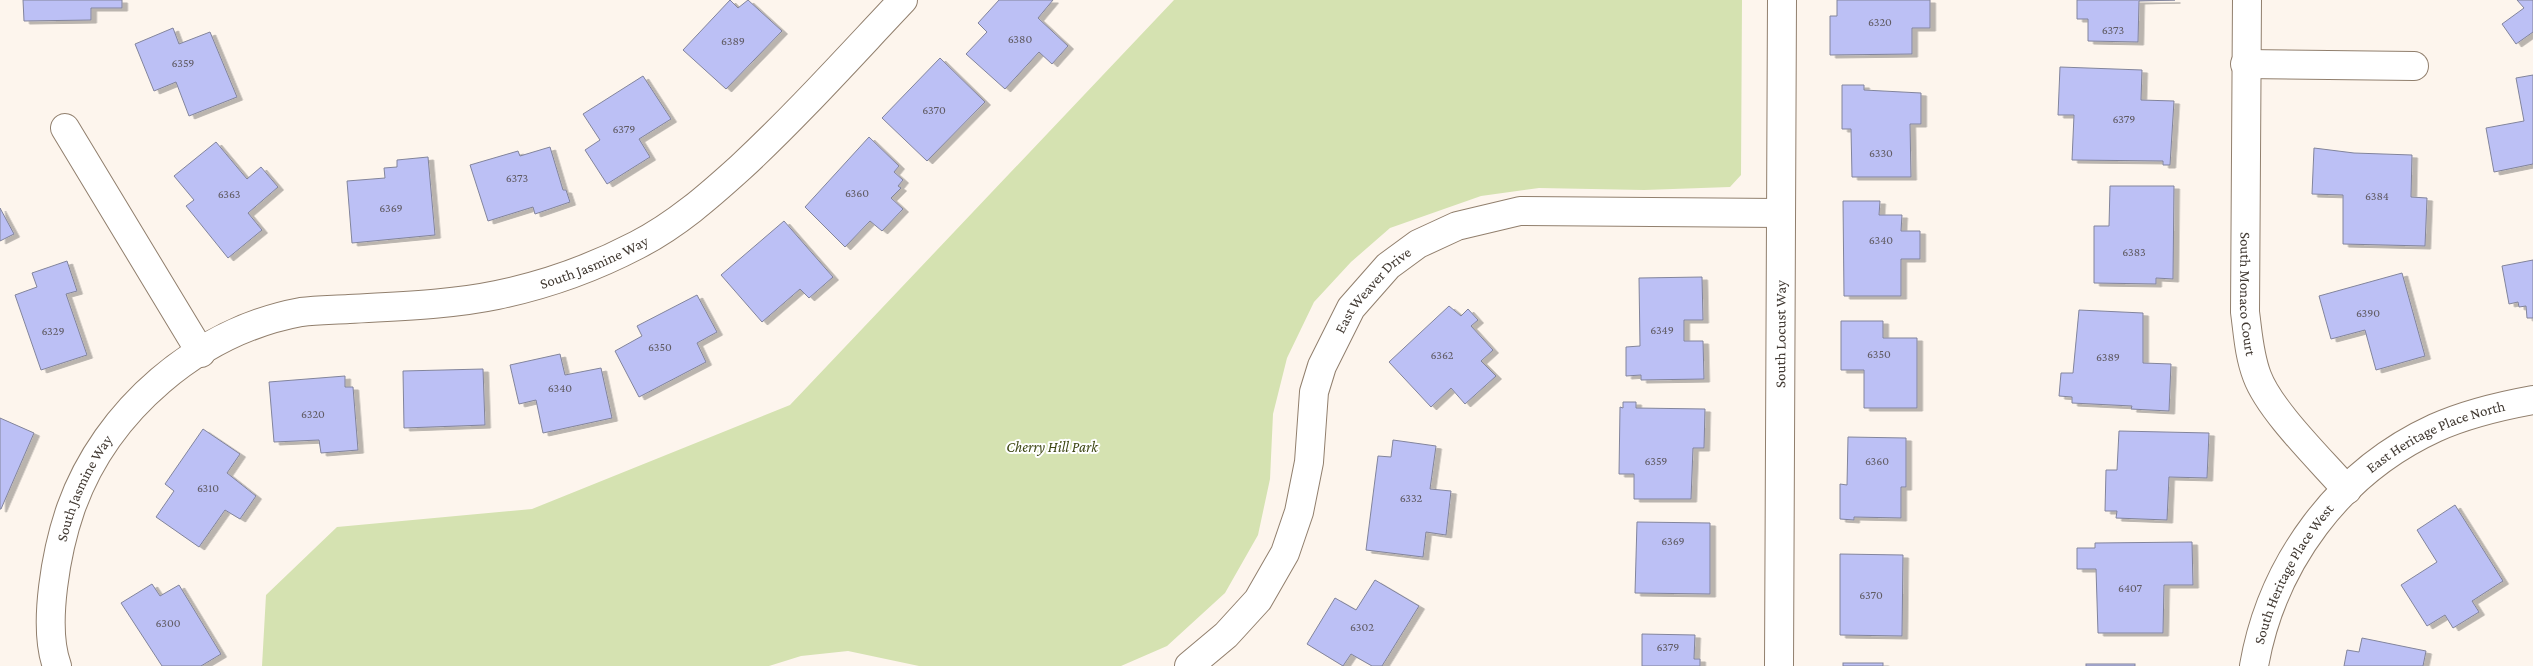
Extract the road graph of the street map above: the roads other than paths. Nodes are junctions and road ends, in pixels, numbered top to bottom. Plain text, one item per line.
1 (903, 0) edge
2 (1782, 0) edge
3 (2247, 0) edge
4 (2245, 64) junction
5 (2414, 66) dead end
6 (66, 128) dead end
7 (1781, 213) junction
8 (201, 353) junction
9 (2533, 400) edge
10 (2348, 490) junction
11 (57, 666) edge
12 (1188, 666) edge
13 (1779, 666) edge
14 (2254, 666) edge

1 - 8 street, South Jasmine Way
2 - 7 street, South Locust Way
3 - 4 street, South Monaco Court
4 - 5 street
4 - 10 street, South Monaco Court
6 - 8 street
7 - 12 street, East Weaver Drive
7 - 13 street, South Locust Way
8 - 11 street, South Jasmine Way
9 - 10 street, East Heritage Place North
10 - 14 street, South Heritage Place West

